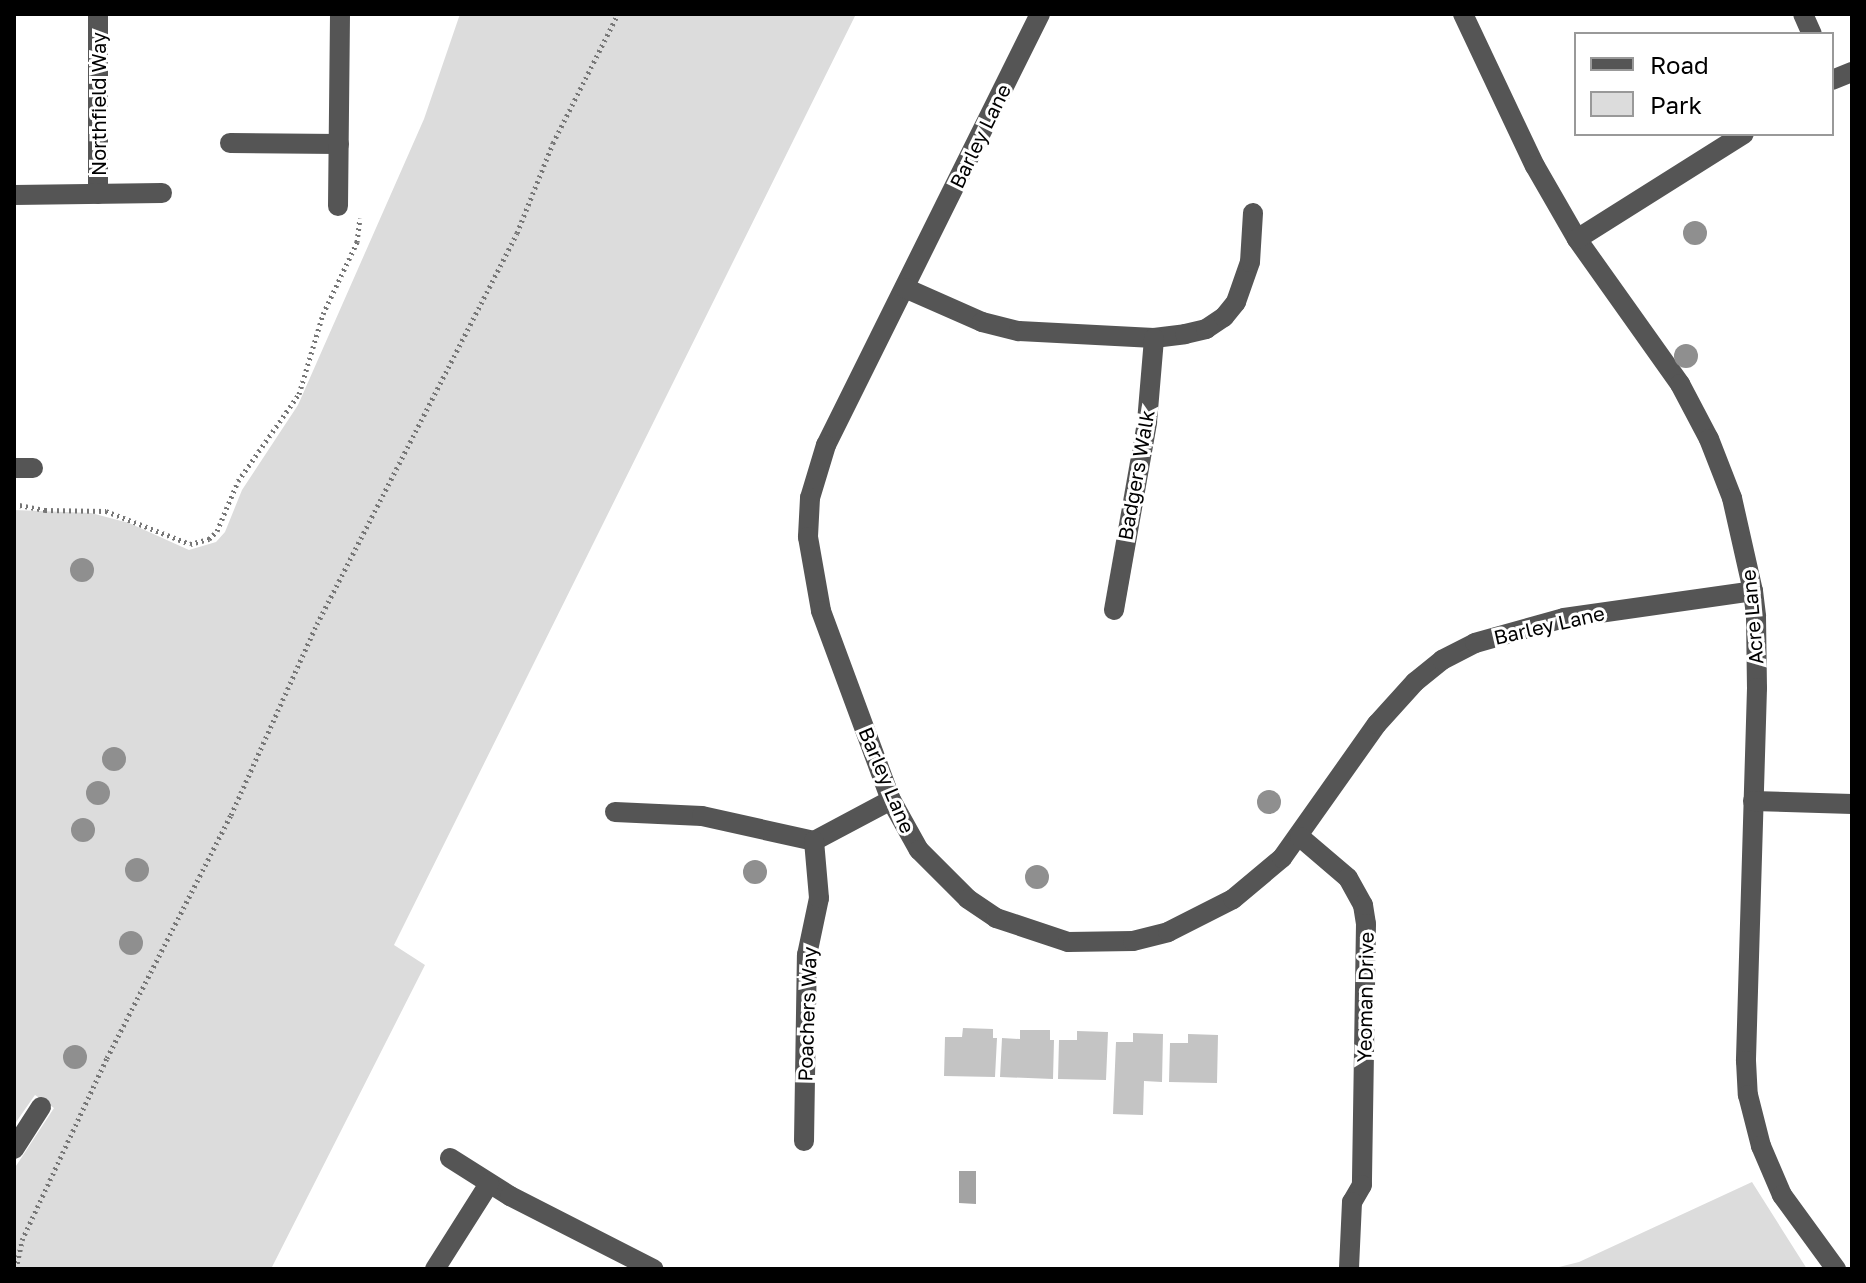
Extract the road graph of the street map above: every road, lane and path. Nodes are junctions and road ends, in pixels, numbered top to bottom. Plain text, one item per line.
1 (98, 14) edge
2 (340, 14) edge
3 (618, 14) edge
4 (1040, 14) edge
5 (1463, 14) edge
6 (1741, 136) edge
7 (230, 143) dead end
8 (339, 144) junction
9 (162, 193) dead end
10 (98, 194) junction
11 (14, 195) edge
12 (338, 206) joint
13 (1253, 213) dead end
14 (1577, 239) junction
15 (905, 288) junction
16 (1154, 338) junction
17 (14, 504) edge
18 (1753, 591) junction
19 (1114, 610) dead end
20 (891, 800) junction
21 (1753, 801) junction
22 (1852, 804) edge
23 (615, 812) dead end
24 (1300, 837) junction
25 (814, 841) junction
26 (41, 1107) dead end
27 (804, 1141) dead end
28 (14, 1149) edge
29 (450, 1158) dead end
30 (489, 1184) junction
31 (16, 1269) edge
32 (435, 1269) edge
33 (653, 1269) edge
34 (1349, 1269) edge
35 (1836, 1269) edge

1 - 10 street, Northfield Way
2 - 8 street
3 - 31 path
4 - 15 street, Barley Lane
5 - 14 street, Acre Lane
6 - 14 street
7 - 8 street
8 - 12 street
9 - 10 street, Northfield Way
10 - 11 street, Northfield Way
12 - 17 path
13 - 16 street
14 - 18 street, Acre Lane
15 - 16 street
15 - 20 street, Barley Lane
16 - 19 street, Badgers Walk
18 - 21 street, Acre Lane
18 - 24 street, Barley Lane
20 - 24 street, Barley Lane
20 - 25 street
21 - 22 street
21 - 35 street, Acre Lane
23 - 25 street
24 - 34 street, Yeoman Drive
25 - 27 street, Poachers Way
26 - 28 street
29 - 30 street
30 - 32 street
30 - 33 street

